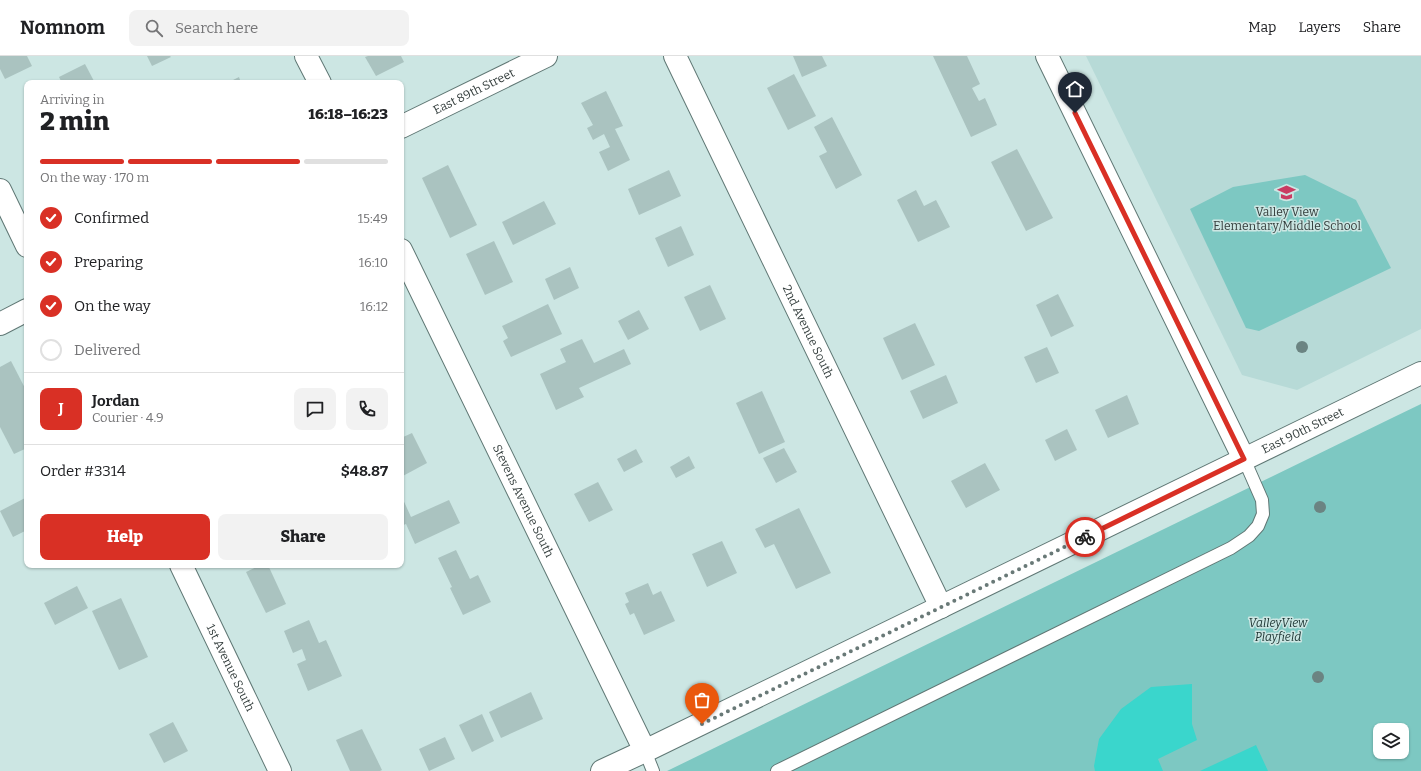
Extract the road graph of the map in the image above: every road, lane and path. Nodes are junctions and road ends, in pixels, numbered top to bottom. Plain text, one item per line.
1 (306, 56) edge
2 (546, 56) edge
3 (675, 56) edge
4 (1047, 56) edge
5 (318, 80) edge
6 (404, 126) edge
7 (0, 190) edge
8 (24, 240) edge
9 (404, 256) edge
10 (24, 312) edge
11 (0, 324) edge
12 (1421, 373) edge
13 (1244, 459) junction
14 (182, 568) edge
15 (941, 607) junction
16 (649, 761) edge
17 (780, 770) edge
18 (280, 771) edge
19 (602, 771) edge

1 - 5 street
2 - 6 street, East 89th Street
3 - 15 street, 2nd Avenue South
4 - 13 street
7 - 8 street
9 - 16 street, Stevens Avenue South
10 - 11 street
12 - 13 street, East 90th Street
13 - 15 street, East 90th Street
13 - 17 lane
14 - 18 street, 1st Avenue South
15 - 16 street, East 90th Street
16 - 19 street, East 90th Street

